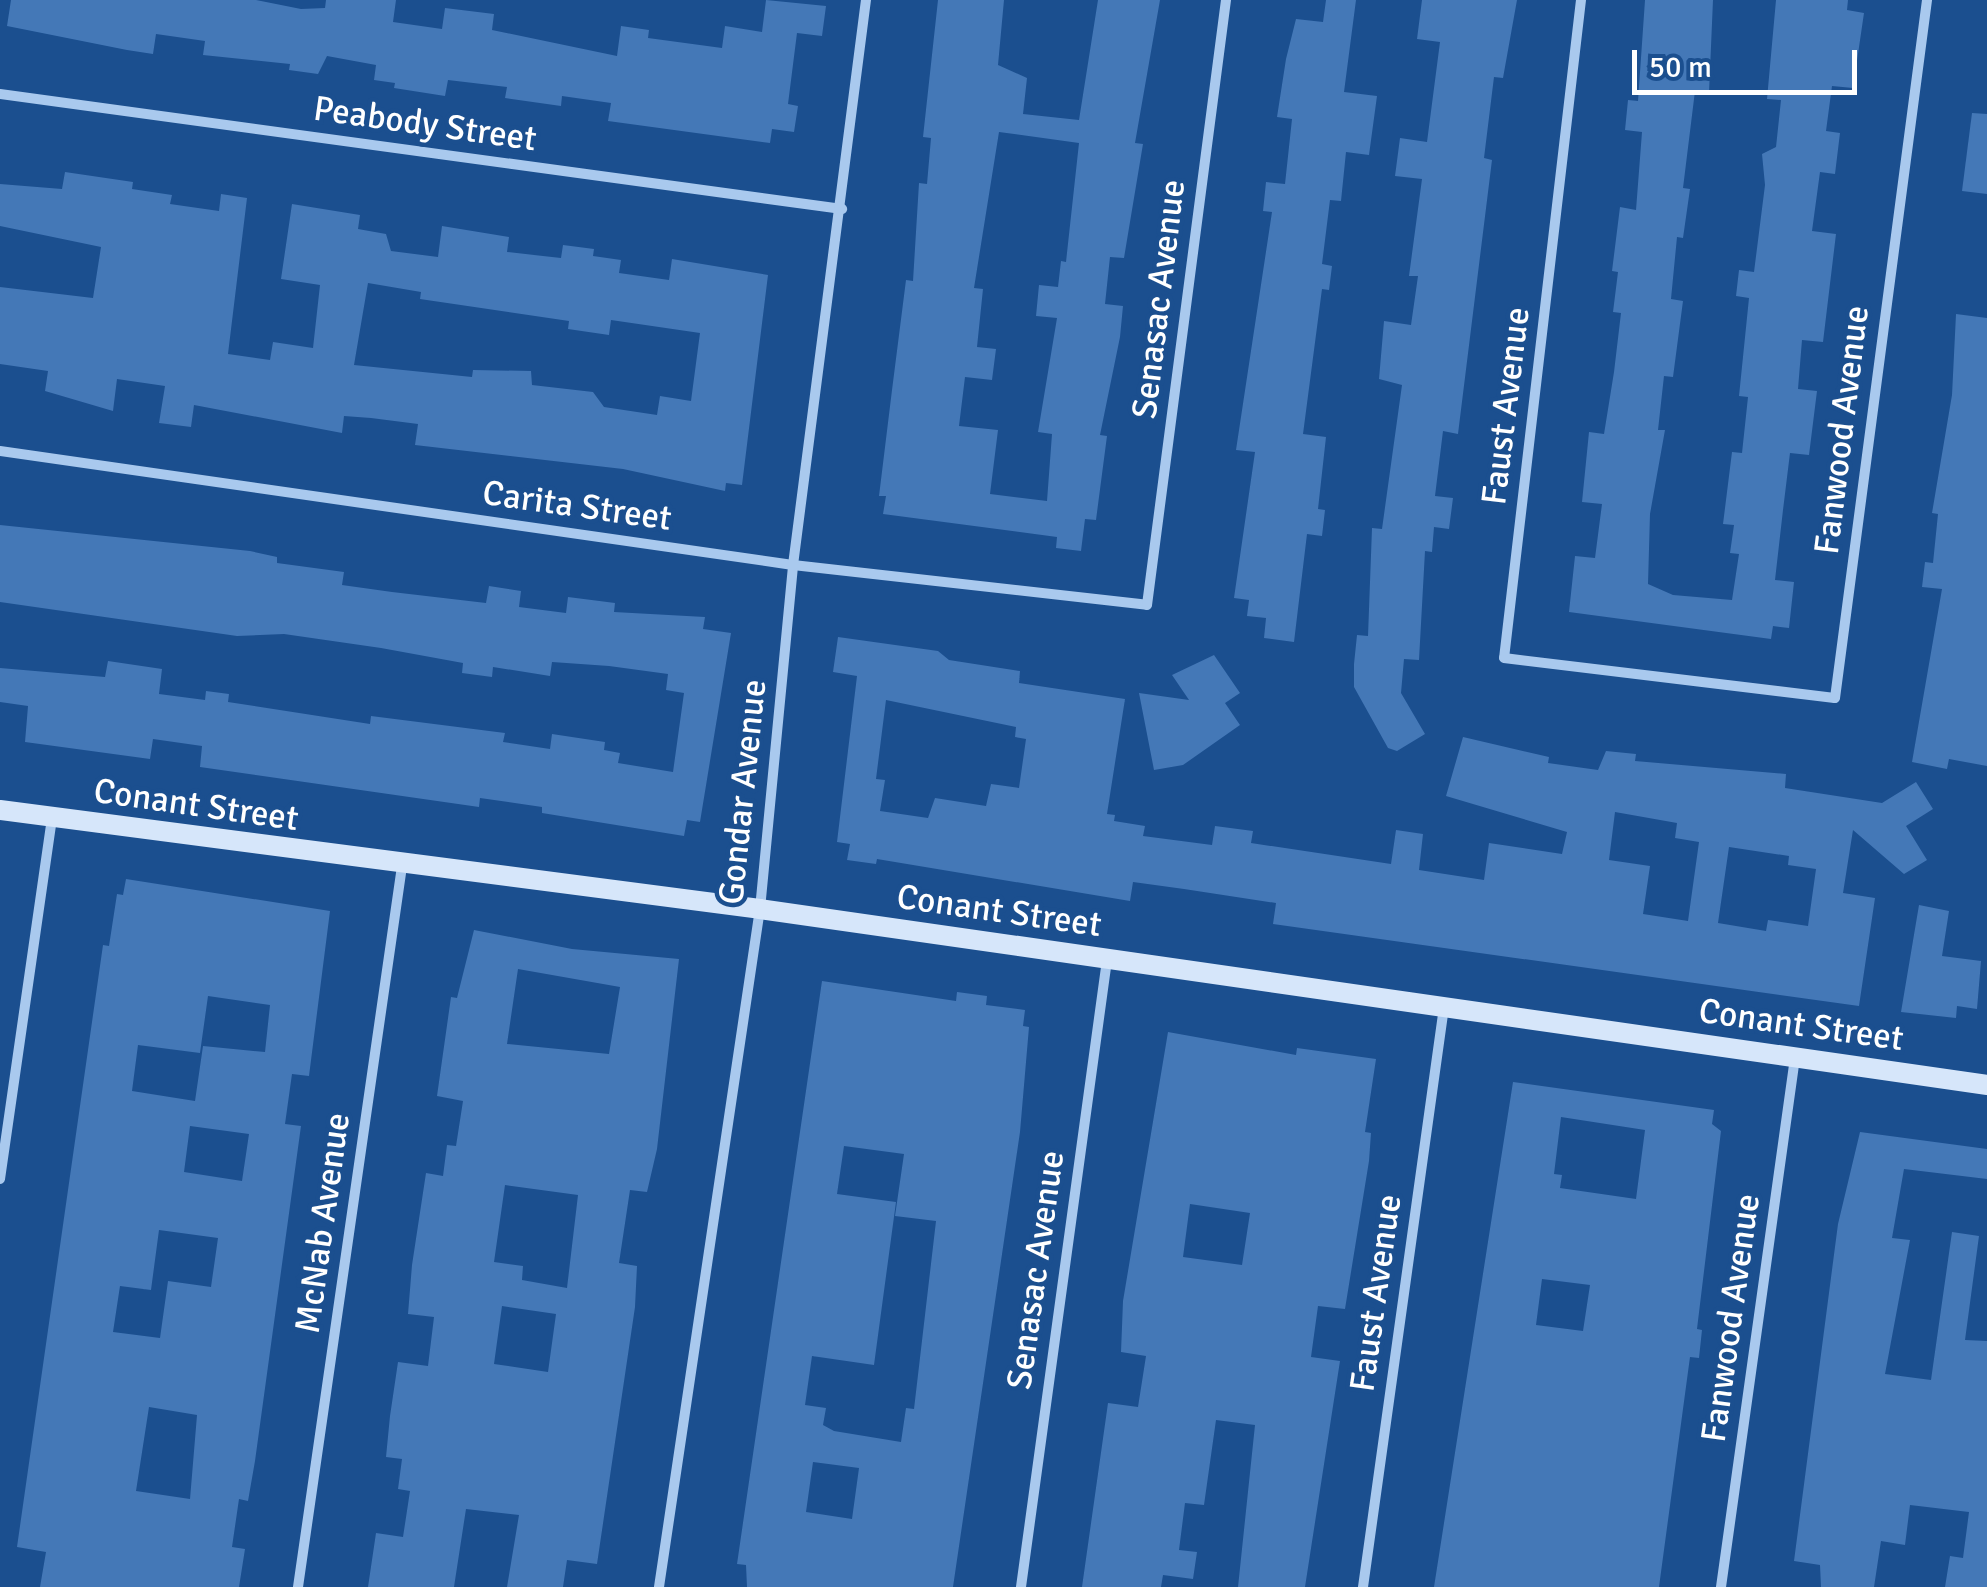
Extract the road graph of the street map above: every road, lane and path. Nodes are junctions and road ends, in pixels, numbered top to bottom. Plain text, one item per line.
1 (866, 0) edge
2 (1226, 0) edge
3 (1581, 0) edge
4 (1927, 0) edge
5 (0, 94) edge
6 (842, 209) junction
7 (0, 451) edge
8 (793, 565) junction
9 (1147, 606) joint
10 (1664, 678) joint
11 (0, 810) edge
12 (52, 818) junction
13 (402, 866) junction
14 (760, 908) junction
15 (1107, 960) junction
16 (1444, 1007) junction
17 (1795, 1058) junction
18 (1987, 1085) edge
19 (0, 1178) edge
20 (298, 1587) edge
21 (660, 1587) edge
22 (1021, 1587) edge
23 (1363, 1587) edge
24 (1720, 1587) edge

1 - 6 street, Gondar Avenue
2 - 9 street, Senasac Avenue
3 - 10 street, Faust Avenue
4 - 10 street, Fanwood Avenue
5 - 6 street, Peabody Street
6 - 8 street, Gondar Avenue
7 - 8 street, Carita Street
8 - 9 street, Carita Street
8 - 14 street, Gondar Avenue
11 - 12 street, Conant Street
12 - 13 street, Conant Street
12 - 19 street
13 - 14 street, Conant Street
13 - 20 street, McNab Avenue
14 - 15 street, Conant Street
14 - 21 street, Gondar Avenue
15 - 16 street, Conant Street
15 - 22 street, Senasac Avenue
16 - 17 street, Conant Street
16 - 23 street, Faust Avenue
17 - 18 street, Conant Street
17 - 24 street, Fanwood Avenue

